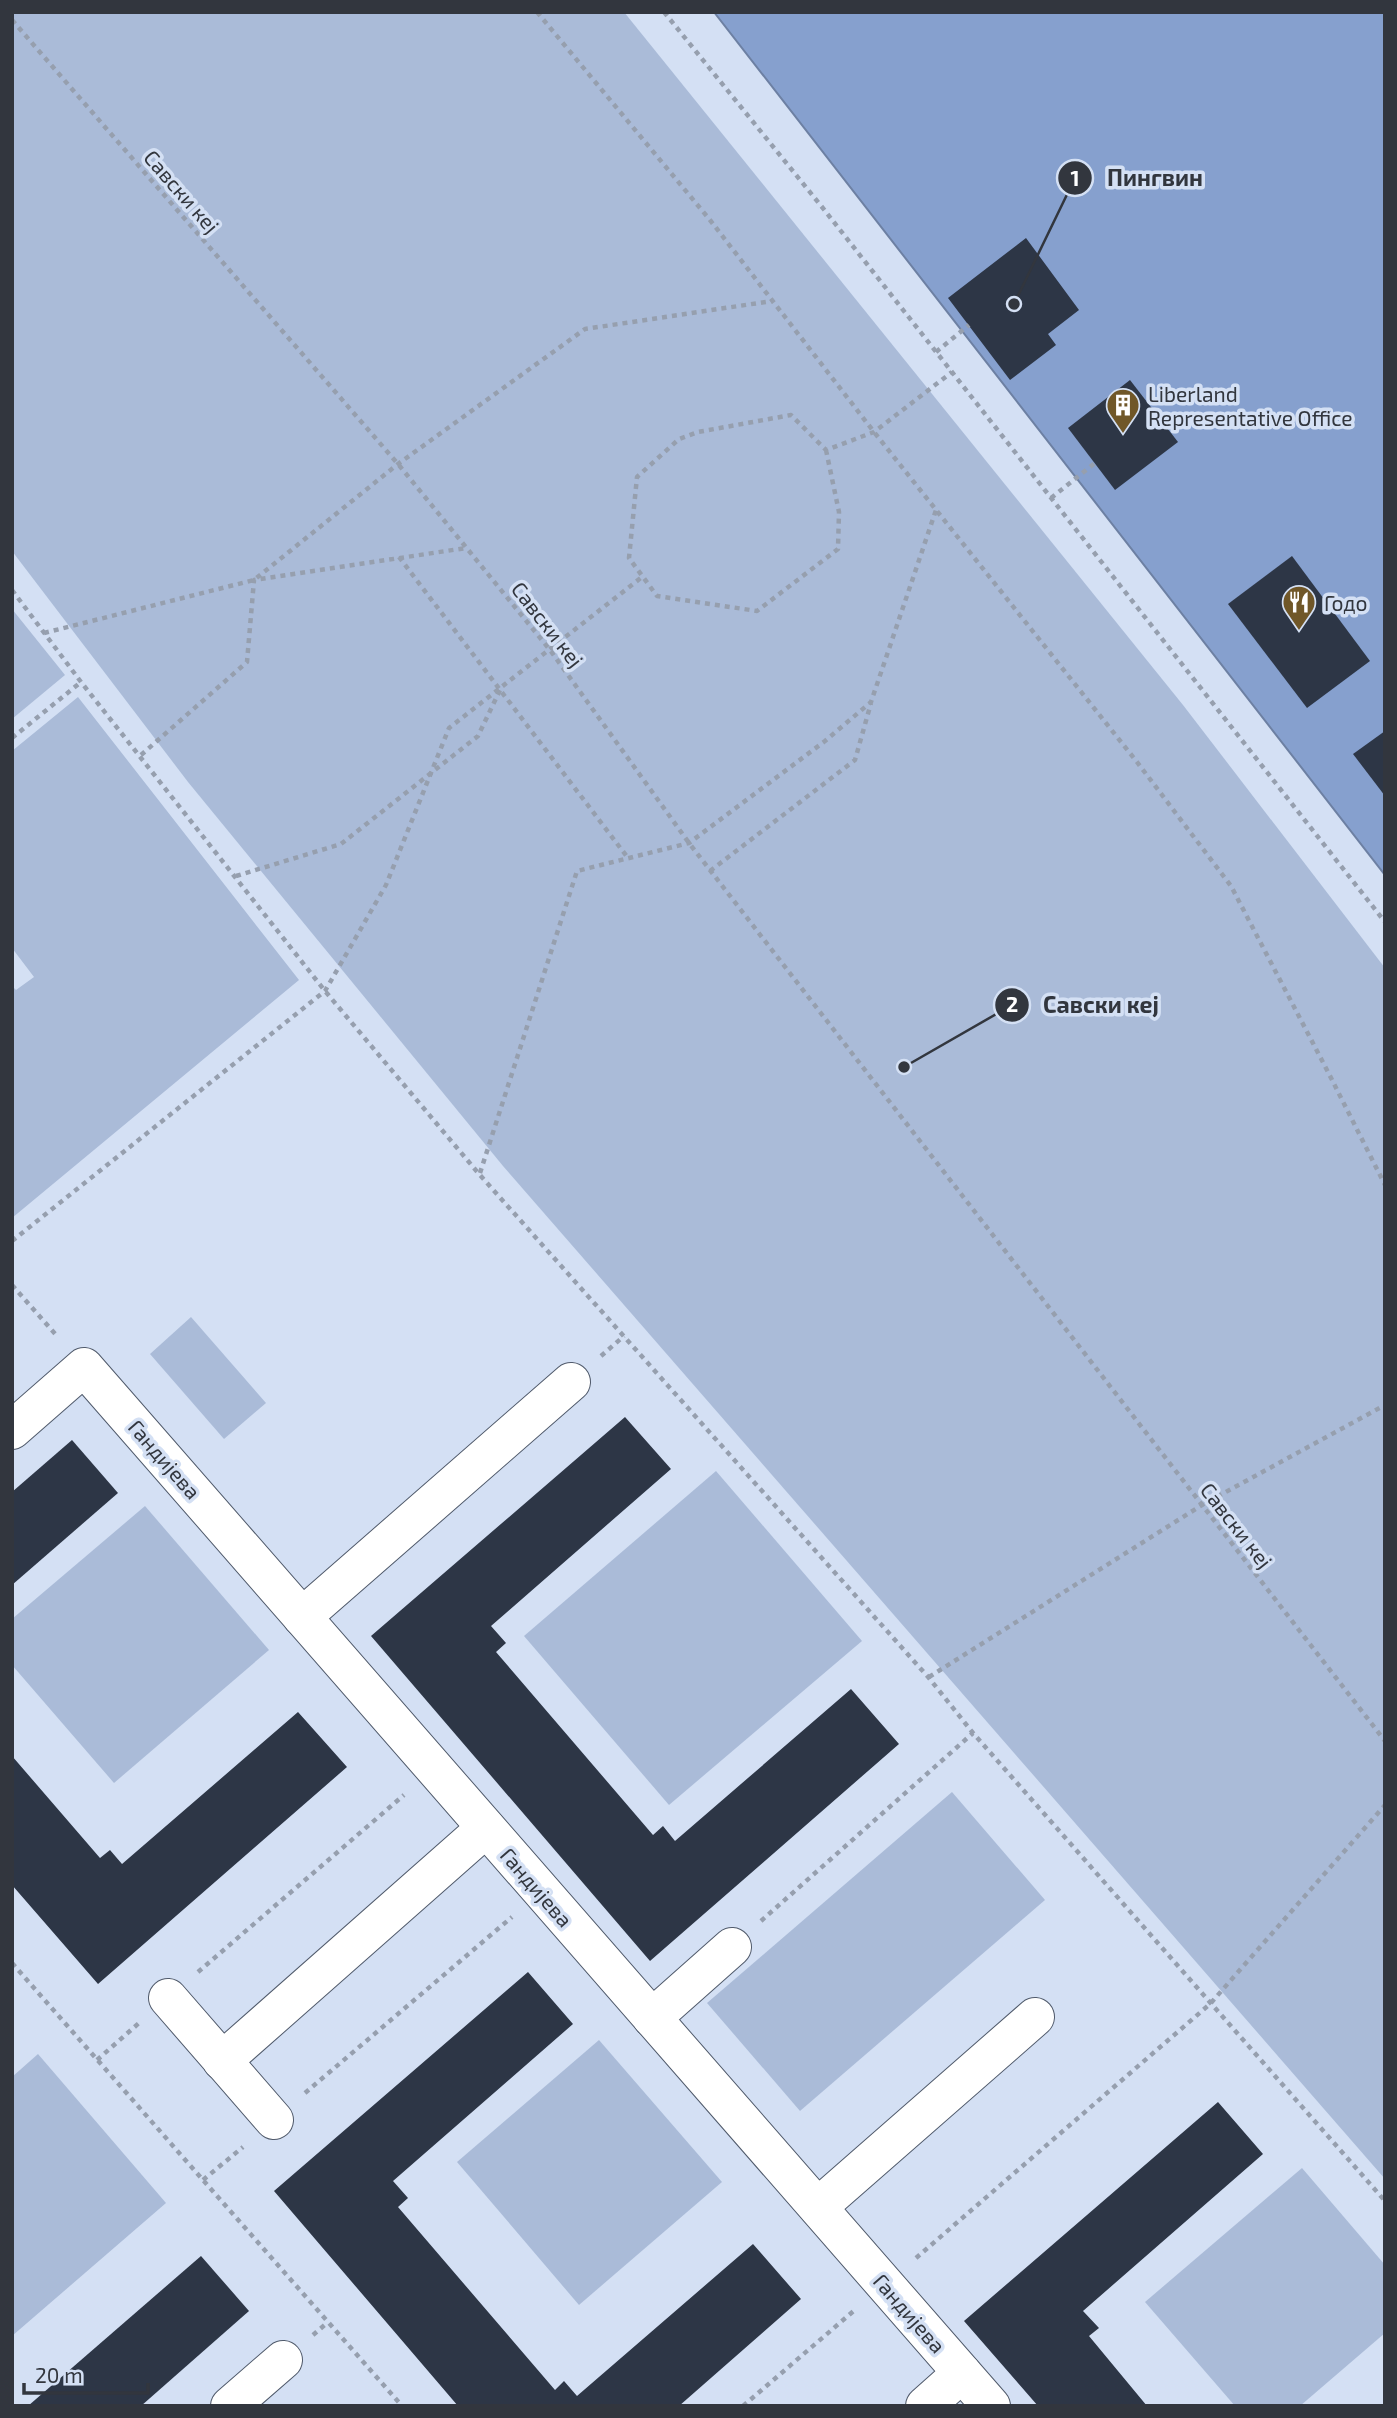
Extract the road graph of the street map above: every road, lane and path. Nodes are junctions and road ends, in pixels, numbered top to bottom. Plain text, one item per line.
1 (537, 12) edge
2 (664, 12) edge
3 (12, 20) edge
4 (773, 301) junction
5 (969, 326) dead end
6 (936, 352) junction
7 (952, 372) junction
8 (874, 432) junction
9 (826, 450) junction
10 (1095, 463) dead end
11 (398, 464) junction
12 (1051, 498) junction
13 (936, 510) junction
14 (467, 548) junction
15 (399, 557) junction
16 (642, 577) junction
17 (254, 580) junction
18 (12, 590) edge
19 (44, 633) junction
20 (550, 650) junction
21 (81, 682) junction
22 (500, 689) junction
23 (872, 702) junction
24 (12, 738) edge
25 (141, 755) junction
26 (431, 772) junction
27 (689, 843) junction
28 (628, 858) junction
29 (710, 871) junction
30 (236, 876) junction
31 (1385, 922) edge
32 (325, 991) junction
33 (479, 1174) junction
34 (1385, 1185) edge
35 (12, 1241) edge
36 (12, 1285) edge
37 (48, 1344) dead end
38 (571, 1382) dead end
39 (1385, 1405) edge
40 (12, 1430) edge
41 (1202, 1505) junction
42 (302, 1617) junction
43 (929, 1678) junction
44 (973, 1733) junction
45 (1385, 1741) edge
46 (435, 1769) junction
47 (1385, 1805) edge
48 (486, 1828) junction
49 (541, 1892) junction
50 (732, 1947) joint
51 (12, 1963) edge
52 (168, 1998) junction
53 (1210, 2004) junction
54 (1035, 2017) dead end
55 (652, 2018) junction
56 (97, 2060) junction
57 (222, 2061) junction
58 (274, 2120) junction
59 (203, 2180) junction
60 (1385, 2201) edge
61 (818, 2207) junction
62 (885, 2284) junction
63 (283, 2360) dead end
64 (962, 2373) junction
65 (230, 2406) edge
66 (402, 2406) edge
67 (743, 2406) edge
68 (925, 2406) edge
69 (990, 2406) edge

1 - 4 path
2 - 6 path
3 - 11 path, Савски кеј
4 - 8 path
4 - 11 path
5 - 6 path
6 - 7 path
7 - 8 path
7 - 12 path
8 - 9 path
8 - 13 path
9 - 16 path
9 - 16 path
10 - 12 path
11 - 14 path, Савски кеј
11 - 17 path
12 - 31 path
13 - 23 path
13 - 34 path
14 - 15 path
14 - 20 path, Савски кеј
15 - 17 path
15 - 22 path
16 - 20 path
17 - 19 path
17 - 25 path
18 - 19 path
19 - 21 path
20 - 22 path
20 - 27 path, Савски кеј
21 - 24 path
21 - 25 path
22 - 26 path
22 - 26 path
22 - 28 path
23 - 27 path
23 - 29 path
25 - 30 path
26 - 30 path
26 - 32 path
27 - 28 path
27 - 29 path, Савски кеј
28 - 33 path
29 - 41 path, Савски кеј
30 - 32 path
32 - 33 path
32 - 35 path
33 - 43 path
36 - 37 path
38 - 42 street
39 - 41 path
40 - 42 street, Гандијева
41 - 43 path
41 - 45 path, Савски кеј
42 - 46 street, Гандијева
43 - 44 path
44 - 50 path
44 - 53 path
46 - 48 street, Гандијева
46 - 52 path
47 - 53 path
48 - 49 street, Гандијева
48 - 57 street
49 - 55 street, Гандијева
49 - 58 path
50 - 55 street
51 - 56 path
52 - 56 path
52 - 57 street
53 - 60 path
53 - 62 path
54 - 61 street
55 - 61 street, Гандијева
56 - 59 path
57 - 58 street
58 - 59 path
59 - 66 path
61 - 62 street, Гандијева
62 - 64 street, Гандијева
62 - 67 path
63 - 65 street
64 - 68 street
64 - 69 street, Гандијева

